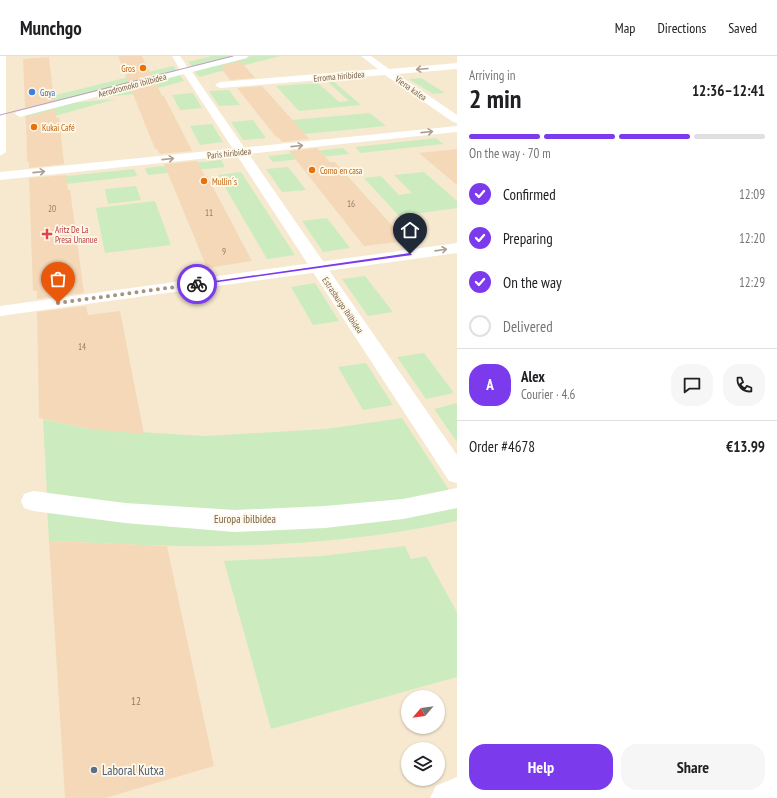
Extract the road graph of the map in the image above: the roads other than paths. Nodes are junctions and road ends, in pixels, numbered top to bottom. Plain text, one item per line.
1 (1, 56) edge
2 (176, 56) edge
3 (244, 56) edge
4 (365, 56) edge
5 (457, 66) edge
6 (186, 71) junction
7 (388, 72) junction
8 (220, 85) dead end
9 (20, 114) dead end
10 (457, 120) edge
11 (457, 129) edge
12 (0, 152) edge
13 (240, 152) junction
14 (0, 176) edge
15 (457, 248) edge
16 (318, 267) junction
17 (0, 311) edge
18 (457, 474) edge
19 (457, 498) edge
20 (33, 500) dead end
21 (457, 795) edge
22 (448, 798) edge

1 - 12 street
2 - 6 street, Estrasburgo ibilbidea
3 - 6 street, Aerodromoko ibilbidea
4 - 7 street, Viena kalea
5 -> 7 street, Erroma hiribidea
6 - 9 street, Aerodromoko ibilbidea
6 - 13 street, Estrasburgo ibilbidea
7 - 8 street, Erroma hiribidea
7 - 10 street, Viena kalea
13 -> 11 street, Paris hiribidea
14 -> 13 street, Paris hiribidea
13 - 16 street, Estrasburgo ibilbidea
16 -> 15 street
16 - 17 street
16 - 18 street, Estrasburgo ibilbidea
19 - 20 street, Europa ibilbidea
21 - 22 street

